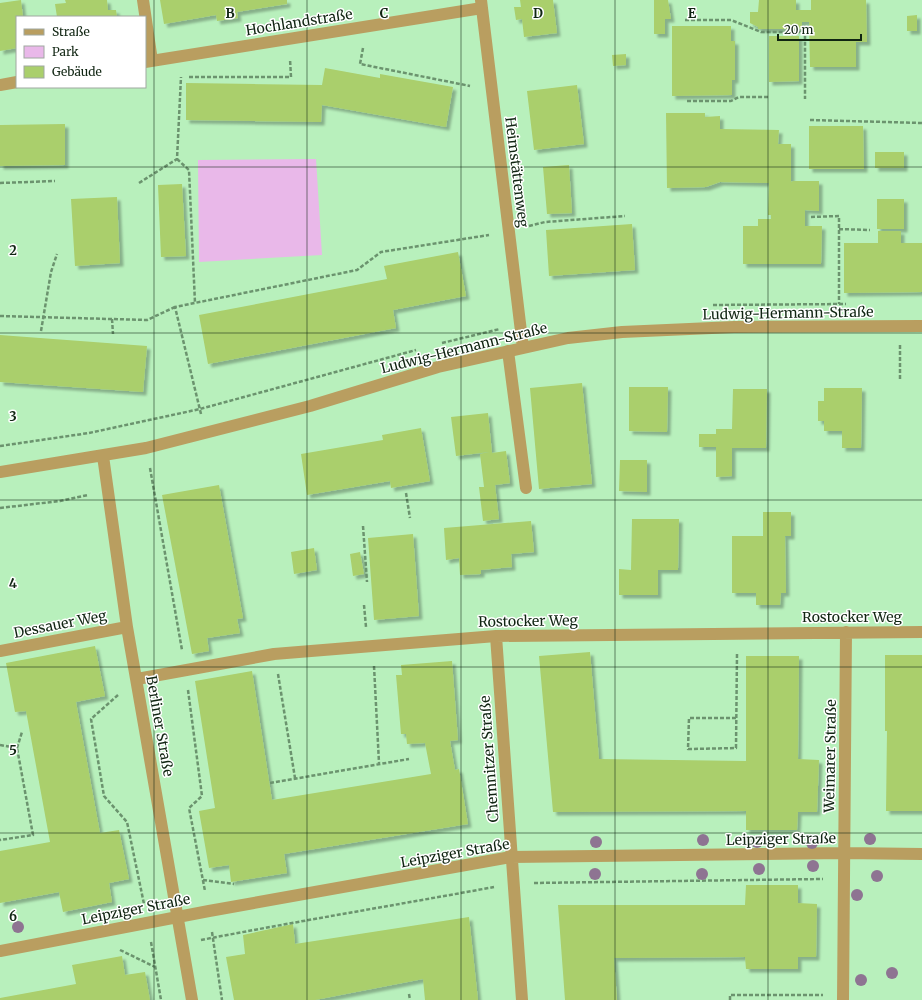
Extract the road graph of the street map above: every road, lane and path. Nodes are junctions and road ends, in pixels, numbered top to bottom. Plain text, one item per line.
1 (143, 0) edge
2 (482, 4) edge
3 (144, 16) edge
4 (685, 20) dead end
5 (367, 26) junction
6 (146, 37) edge
7 (289, 39) junction
8 (182, 56) junction
9 (148, 61) edge
10 (181, 78) junction
11 (16, 82) edge
12 (0, 85) edge
13 (492, 90) junction
14 (769, 97) dead end
15 (805, 100) dead end
16 (687, 101) dead end
17 (810, 120) dead end
18 (922, 123) edge
19 (177, 159) junction
20 (55, 181) dead end
21 (0, 183) edge
22 (139, 183) dead end
23 (625, 216) dead end
24 (811, 217) dead end
25 (839, 229) junction
26 (870, 230) dead end
27 (509, 231) junction
28 (57, 254) dead end
29 (195, 303) junction
30 (838, 304) dead end
31 (175, 307) junction
32 (0, 316) edge
33 (42, 317) junction
34 (112, 319) junction
35 (900, 326) junction
36 (922, 326) edge
37 (41, 331) dead end
38 (113, 334) dead end
39 (523, 348) junction
40 (508, 351) junction
41 (900, 379) dead end
42 (200, 408) junction
43 (206, 432) junction
44 (0, 446) edge
45 (146, 448) junction
46 (102, 456) junction
47 (0, 472) edge
48 (526, 488) dead end
49 (108, 491) junction
50 (406, 493) dead end
51 (0, 508) edge
52 (410, 518) dead end
53 (362, 526) dead end
54 (367, 582) dead end
55 (127, 627) junction
56 (846, 632) junction
57 (922, 632) edge
58 (737, 633) junction
59 (496, 636) junction
60 (373, 646) junction
61 (0, 651) edge
62 (274, 654) junction
63 (186, 670) junction
64 (137, 679) junction
65 (736, 718) junction
66 (22, 732) dead end
67 (0, 745) edge
68 (17, 748) junction
69 (409, 759) dead end
70 (380, 763) junction
71 (295, 778) junction
72 (270, 783) dead end
73 (0, 840) edge
74 (844, 853) junction
75 (922, 854) edge
76 (511, 857) junction
77 (844, 879) junction
78 (513, 883) junction
79 (209, 911) junction
80 (178, 916) junction
81 (147, 922) junction
82 (213, 937) junction
83 (182, 944) junction
84 (0, 951) edge
85 (409, 994) dead end
86 (843, 997) edge
87 (161, 1000) edge
88 (192, 1000) edge
89 (222, 1000) edge
90 (410, 1000) edge
91 (522, 1000) edge
92 (730, 1000) edge

1 - 3 street
2 - 5 street, Hochlandstraße
2 - 13 street, Heimstättenweg
4 - 15 path
5 - 7 street, Hochlandstraße
5 - 13 path
6 - 9 street
7 - 8 street, Hochlandstraße
7 - 10 path
8 - 9 street, Hochlandstraße
8 - 10 path
10 - 19 path
11 - 12 street
13 - 27 street, Heimstättenweg
14 - 16 path
17 - 18 path
19 - 22 path
19 - 29 path
20 - 21 path
23 - 27 path
24 - 25 path
25 - 26 path
25 - 30 path
27 - 29 path
27 - 39 street, Heimstättenweg
28 - 33 path
29 - 31 path
31 - 34 path
31 - 42 path
32 - 33 path
33 - 34 path
33 - 37 path
34 - 38 path
35 - 36 street, Ludwig-Hermann-Straße
35 - 39 street, Ludwig-Hermann-Straße
35 - 41 path
39 - 40 street, Ludwig-Hermann-Straße
40 - 43 street, Ludwig-Hermann-Straße
40 - 48 street
42 - 43 path
42 - 44 path
43 - 45 street, Ludwig-Hermann-Straße
45 - 46 street, Ludwig-Hermann-Straße
45 - 63 path
46 - 47 street, Ludwig-Hermann-Straße
46 - 49 street, Berliner Straße
49 - 51 path
49 - 55 street, Berliner Straße
50 - 52 path
53 - 54 path
55 - 61 street, Dessauer Weg
55 - 64 street, Berliner Straße
56 - 57 street, Rostocker Weg
56 - 58 street, Rostocker Weg
56 - 74 street, Weimarer Straße
58 - 59 street, Rostocker Weg
58 - 65 path
59 - 60 street, Rostocker Weg
59 - 76 street, Chemnitzer Straße
60 - 62 street, Rostocker Weg
60 - 70 path
62 - 63 street, Rostocker Weg
62 - 71 path
63 - 64 street, Rostocker Weg
63 - 79 path
64 - 80 street, Berliner Straße
64 - 81 path
65 - 65 path
66 - 68 path
67 - 68 path
68 - 73 path
69 - 70 path
70 - 71 path
71 - 72 path
74 - 75 street, Leipziger Straße
74 - 76 street, Leipziger Straße
74 - 77 street, Weimarer Straße
76 - 78 street, Chemnitzer Straße
76 - 79 street, Leipziger Straße
77 - 78 path
77 - 86 street, Weimarer Straße
78 - 82 path
78 - 91 street, Chemnitzer Straße
79 - 80 street, Leipziger Straße
79 - 82 path
80 - 81 street, Leipziger Straße
80 - 83 street, Berliner Straße
81 - 84 street, Leipziger Straße
81 - 87 path
82 - 83 path
82 - 89 path
83 - 88 street, Berliner Straße
85 - 90 path
86 - 92 path

